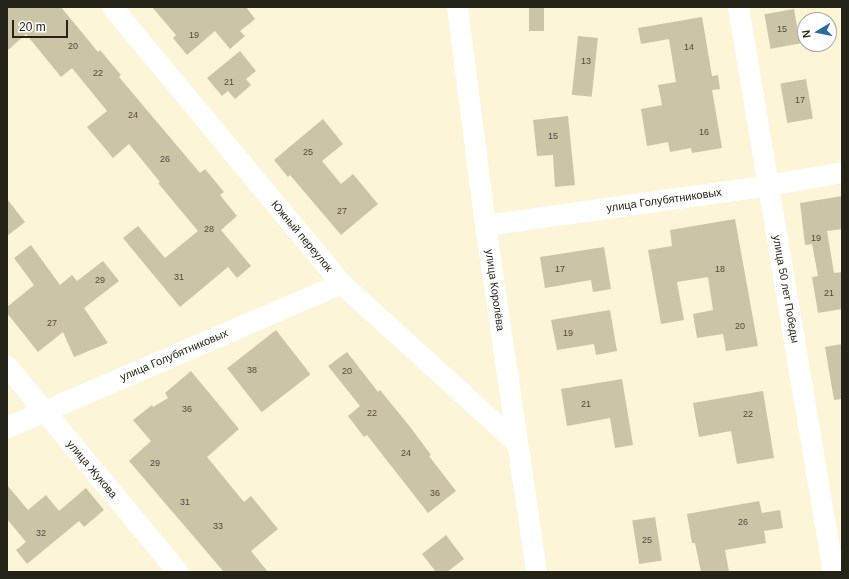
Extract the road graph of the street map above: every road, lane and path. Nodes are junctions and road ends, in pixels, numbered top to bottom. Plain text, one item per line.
1 (112, 7) edge
2 (457, 7) edge
3 (738, 7) edge
4 (842, 172) edge
5 (768, 185) junction
6 (485, 225) junction
7 (341, 283) junction
8 (7, 366) edge
9 (45, 411) junction
10 (7, 428) edge
11 (516, 442) junction
12 (178, 572) edge
13 (536, 572) edge
14 (834, 572) edge

1 - 7 street, Южный переулок
2 - 6 street, улица Королёва
3 - 5 street, улица 50 лет Победы
4 - 5 street, улица Голубятниковых
5 - 6 street, улица Голубятниковых
5 - 14 street, улица 50 лет Победы
6 - 11 street, улица Королёва
7 - 9 street, улица Голубятниковых
7 - 11 street, Южный переулок
8 - 9 street, улица Жукова
9 - 10 street, улица Голубятниковых
9 - 12 street, улица Жукова
11 - 13 street, улица Королёва

